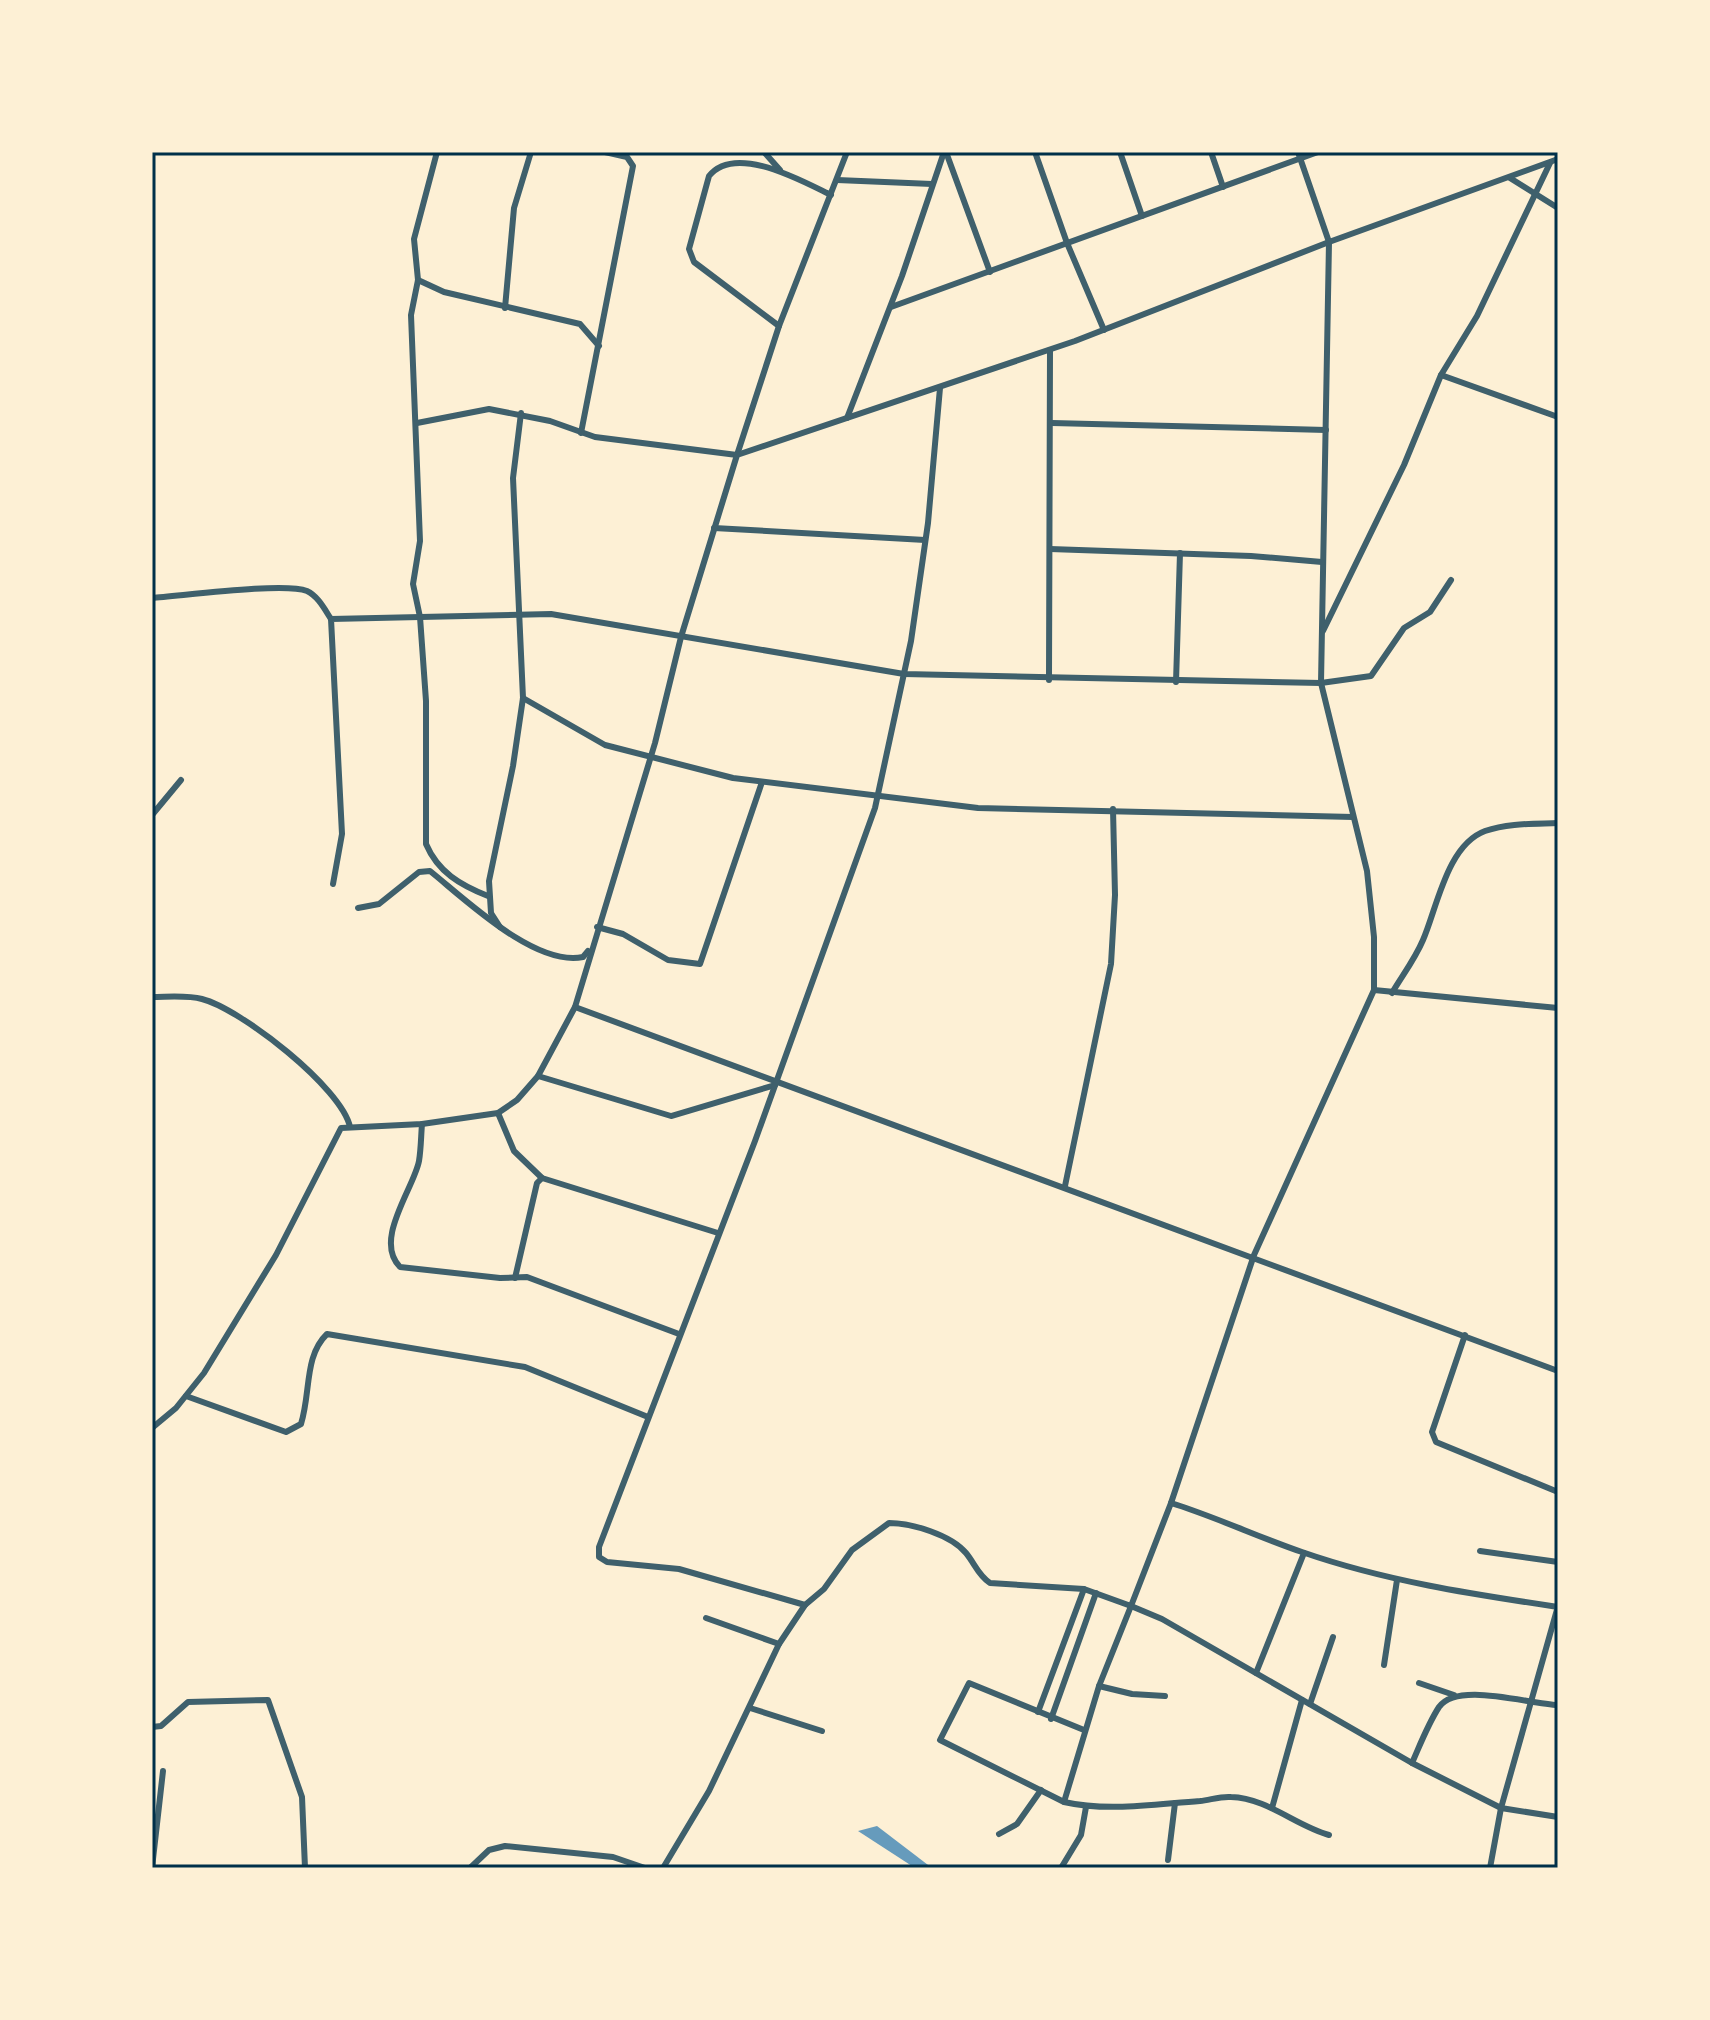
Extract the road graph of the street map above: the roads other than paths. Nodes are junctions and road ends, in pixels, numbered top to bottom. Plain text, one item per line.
1 (437, 152) edge
2 (531, 152) edge
3 (605, 152) edge
4 (764, 152) edge
5 (847, 152) edge
6 (945, 152) edge
7 (1035, 152) edge
8 (1120, 152) edge
9 (1211, 152) edge
10 (1318, 152) edge
11 (1299, 155) edge
12 (1558, 159) edge
13 (1550, 163) junction
14 (780, 170) junction
15 (1510, 178) junction
16 (837, 180) junction
17 (932, 184) junction
18 (1223, 187) junction
19 (831, 195) junction
20 (1537, 195) junction
21 (1558, 208) edge
22 (1142, 216) junction
23 (1329, 242) junction
24 (1067, 243) junction
25 (990, 272) junction
26 (418, 280) junction
27 (891, 307) junction
28 (505, 308) junction
29 (779, 326) junction
30 (1104, 330) junction
31 (599, 346) junction
32 (1050, 350) junction
33 (1441, 375) junction
34 (940, 388) junction
35 (521, 413) junction
36 (1558, 417) edge
37 (847, 418) junction
38 (417, 423) junction
39 (1052, 423) junction
40 (1326, 430) junction
41 (581, 433) junction
42 (737, 455) junction
43 (714, 528) junction
44 (925, 540) junction
45 (1050, 549) junction
46 (1180, 553) junction
47 (1322, 562) junction
48 (1451, 580) dead end
49 (152, 598) edge
50 (519, 614) junction
51 (420, 617) junction
52 (331, 619) junction
53 (1321, 635) junction
54 (681, 637) junction
55 (904, 674) junction
56 (1049, 680) junction
57 (1176, 682) junction
58 (1321, 683) junction
59 (523, 698) junction
60 (650, 759) junction
61 (181, 780) dead end
62 (762, 782) junction
63 (877, 798) junction
64 (1113, 809) junction
65 (152, 815) edge
66 (1353, 817) junction
67 (1558, 823) edge
68 (333, 884) dead end
69 (488, 896) junction
70 (358, 908) dead end
71 (500, 927) junction
72 (597, 927) junction
73 (590, 949) junction
74 (1374, 990) junction
75 (1392, 993) junction
76 (152, 997) edge
77 (575, 1007) junction
78 (1558, 1008) edge
79 (538, 1076) junction
80 (776, 1083) junction
81 (498, 1113) junction
82 (422, 1124) junction
83 (350, 1127) junction
84 (542, 1178) junction
85 (1065, 1186) junction
86 (718, 1233) junction
87 (1254, 1255) junction
88 (515, 1278) junction
89 (679, 1334) junction
90 (1465, 1335) junction
91 (1558, 1371) edge
92 (186, 1396) junction
93 (648, 1417) junction
94 (152, 1428) edge
95 (1558, 1492) edge
96 (1171, 1503) junction
97 (1480, 1551) dead end
98 (1304, 1553) junction
99 (1558, 1562) edge
100 (1397, 1580) junction
101 (1084, 1589) junction
102 (1096, 1593) junction
103 (805, 1605) junction
104 (1131, 1606) junction
105 (1558, 1606) edge
106 (706, 1618) dead end
107 (1333, 1637) dead end
108 (779, 1644) junction
109 (1384, 1665) dead end
110 (1256, 1673) junction
111 (1419, 1683) dead end
112 (1099, 1686) junction
113 (1454, 1695) junction
114 (1165, 1696) dead end
115 (1302, 1700) junction
116 (1310, 1704) junction
117 (1531, 1704) junction
118 (1558, 1705) edge
119 (750, 1708) junction
120 (1038, 1712) junction
121 (1051, 1719) junction
122 (152, 1727) edge
123 (1084, 1730) junction
124 (822, 1731) dead end
125 (1412, 1763) junction
126 (163, 1771) dead end
127 (1041, 1790) junction
128 (1064, 1802) junction
129 (1175, 1803) junction
130 (1086, 1807) junction
131 (1272, 1808) junction
132 (1501, 1808) junction
133 (1558, 1817) edge
134 (999, 1834) dead end
135 (1329, 1835) dead end
136 (1168, 1860) dead end
137 (152, 1868) edge
138 (305, 1868) edge
139 (470, 1868) edge
140 (645, 1868) edge
141 (663, 1868) edge
142 (1061, 1868) edge
143 (1490, 1868) edge

1 - 26 street
2 - 28 street
3 - 31 street
4 - 14 street
5 - 16 street
6 - 17 street
6 - 25 street
7 - 24 street
8 - 22 street
9 - 18 street
10 - 11 street
11 - 18 street
11 - 23 street
12 - 13 street
13 - 15 street
13 - 20 street
14 - 19 street
14 - 29 street
15 - 20 street
15 - 23 street
16 - 17 street
16 - 19 street
17 - 27 street
18 - 22 street
19 - 29 street
20 - 21 street
20 - 33 street
22 - 24 street
23 - 30 street
23 - 40 street
24 - 25 street
24 - 30 street
25 - 27 street
26 - 28 street
26 - 38 street
27 - 37 street
28 - 31 street
29 - 42 street
30 - 32 street
31 - 41 street
32 - 34 street
32 - 39 street
33 - 36 street
33 - 53 street
34 - 37 street
34 - 44 street
35 - 38 street
35 - 41 street
35 - 50 street
37 - 42 street
38 - 51 street
39 - 40 street
39 - 45 street
40 - 47 street
41 - 42 street
42 - 43 street
43 - 44 street
43 - 54 street
44 - 55 street
45 - 46 street
45 - 56 street
46 - 47 street
46 - 57 street
47 - 53 street
48 - 58 street
49 - 52 street
50 - 51 street
50 - 54 street
50 - 59 street
51 - 52 street
51 - 69 street
52 - 68 street
53 - 58 street
54 - 55 street
54 - 60 street
55 - 56 street
55 - 63 street
56 - 57 street
57 - 58 street
58 - 66 street
59 - 60 street
59 - 69 street
60 - 62 street
60 - 72 street
61 - 65 street
62 - 63 street
62 - 72 street
63 - 64 street
63 - 80 street
64 - 66 street
64 - 85 street
66 - 74 street
67 - 75 street
69 - 71 street
70 - 71 street
71 - 73 street
72 - 73 street
73 - 77 street
74 - 75 street
74 - 87 street
75 - 78 street
76 - 83 street
77 - 79 street
77 - 80 street
79 - 80 street
79 - 81 street
80 - 85 street
80 - 86 street
81 - 82 street
81 - 84 street
82 - 83 street
82 - 88 street
83 - 92 street
84 - 86 street
84 - 88 street
85 - 87 street
86 - 89 street
87 - 90 street
87 - 96 street
88 - 89 street
89 - 93 street
90 - 91 street
90 - 95 street
92 - 93 street
92 - 94 street
93 - 103 street
96 - 98 street
96 - 104 street
97 - 99 street
98 - 100 street
98 - 110 street
100 - 105 street
100 - 109 street
101 - 102 street
101 - 103 street
101 - 120 street
102 - 104 street
102 - 121 street
103 - 108 street
104 - 110 street
104 - 112 street
105 - 117 street
106 - 108 street
107 - 116 street
108 - 119 street
110 - 115 street
111 - 113 street
112 - 114 street
112 - 123 street
113 - 117 street
113 - 125 street
115 - 116 street
115 - 131 street
116 - 125 street
117 - 118 street
117 - 132 street
119 - 124 street
119 - 141 street
120 - 121 street
120 - 127 street
121 - 123 street
122 - 138 street
123 - 128 street
125 - 132 street
126 - 137 street
127 - 128 street
127 - 134 street
128 - 130 street
129 - 130 street
129 - 131 street
129 - 136 street
130 - 142 street
131 - 135 street
132 - 133 street
132 - 143 street
139 - 140 street

